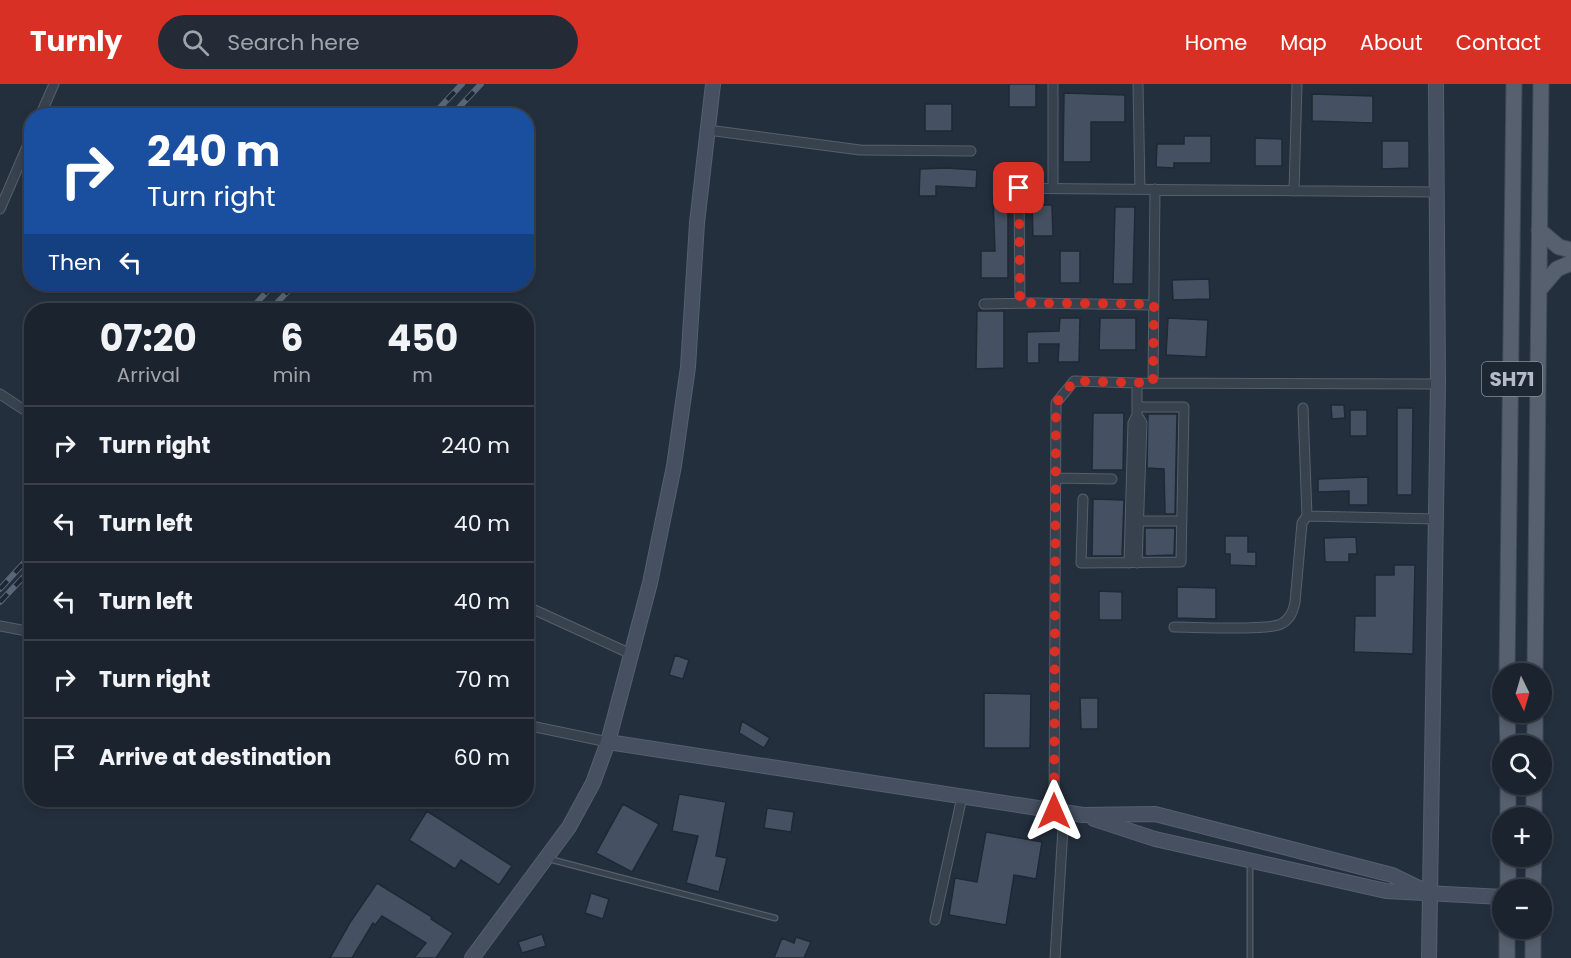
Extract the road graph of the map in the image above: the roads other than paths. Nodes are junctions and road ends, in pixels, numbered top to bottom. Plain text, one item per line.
1 (54, 84) edge
2 (713, 84) edge
3 (1053, 84) edge
4 (1297, 84) edge
5 (1436, 84) edge
6 (1514, 84) edge
7 (1541, 84) edge
8 (1138, 86) edge
9 (44, 108) edge
10 (708, 130) junction
11 (971, 151) dead end
12 (24, 154) edge
13 (999, 188) dead end
14 (1019, 188) junction
15 (1053, 188) junction
16 (1140, 189) junction
17 (1155, 189) junction
18 (1294, 191) junction
19 (1438, 192) junction
20 (0, 209) edge
21 (1539, 230) junction
22 (1571, 250) edge
23 (1571, 263) edge
24 (1539, 290) junction
25 (1020, 303) junction
26 (984, 304) dead end
27 (1154, 304) junction
28 (1137, 383) junction
29 (1153, 383) junction
30 (1438, 384) junction
31 (0, 393) edge
32 (1303, 408) dead end
33 (24, 410) edge
34 (1137, 411) junction
35 (1056, 478) junction
36 (1113, 479) dead end
37 (1083, 499) dead end
38 (1307, 516) junction
39 (1436, 519) junction
40 (1139, 521) junction
41 (1182, 521) junction
42 (1133, 563) junction
43 (534, 610) edge
44 (0, 626) edge
45 (1174, 627) dead end
46 (24, 630) edge
47 (631, 654) junction
48 (1507, 663) edge
49 (1535, 663) edge
50 (534, 727) edge
51 (608, 742) junction
52 (962, 797) junction
53 (1059, 812) junction
54 (1083, 815) junction
55 (547, 859) junction
56 (1250, 860) junction
57 (1431, 894) junction
58 (1492, 897) edge
59 (775, 918) dead end
60 (935, 920) dead end
61 (1507, 939) edge
62 (1533, 939) edge
63 (472, 958) edge
64 (1055, 958) edge
65 (1250, 958) edge
66 (1429, 958) edge
67 (1507, 958) edge
68 (1533, 958) edge

1 - 9 street
2 - 10 street
3 - 15 street
4 - 18 street
5 - 19 street
6 - 48 main road, SH71
7 - 21 main road, SH71
8 - 16 street
10 - 11 street
10 - 47 street
12 - 20 street
13 - 14 street
14 - 15 street
14 - 25 street
15 - 16 street
16 - 17 street
17 - 18 street
17 - 27 street
18 - 19 street
19 - 30 street
21 - 22 main road
21 - 24 main road, SH71
23 - 24 main road
24 - 49 main road, SH71
25 - 26 street
25 - 27 street
27 - 29 street
28 - 29 street
28 - 34 street
28 - 35 street
29 - 30 street
30 - 39 street
31 - 33 street
32 - 38 street
34 - 40 street
34 - 41 street
34 - 42 street
35 - 36 street
35 - 53 street
37 - 42 street
38 - 39 street
38 - 45 street
39 - 57 street
40 - 41 street
40 - 42 street
41 - 42 street
43 - 47 street
44 - 46 street
47 - 51 street
50 - 51 street
51 - 52 street
51 - 55 street
52 - 53 street
52 - 60 street
53 - 54 street
53 - 64 street
54 - 56 street
54 - 57 street
55 - 59 lane
55 - 63 street
56 - 57 street
56 - 65 lane
57 - 58 street
57 - 66 street
61 - 67 main road
62 - 68 main road

